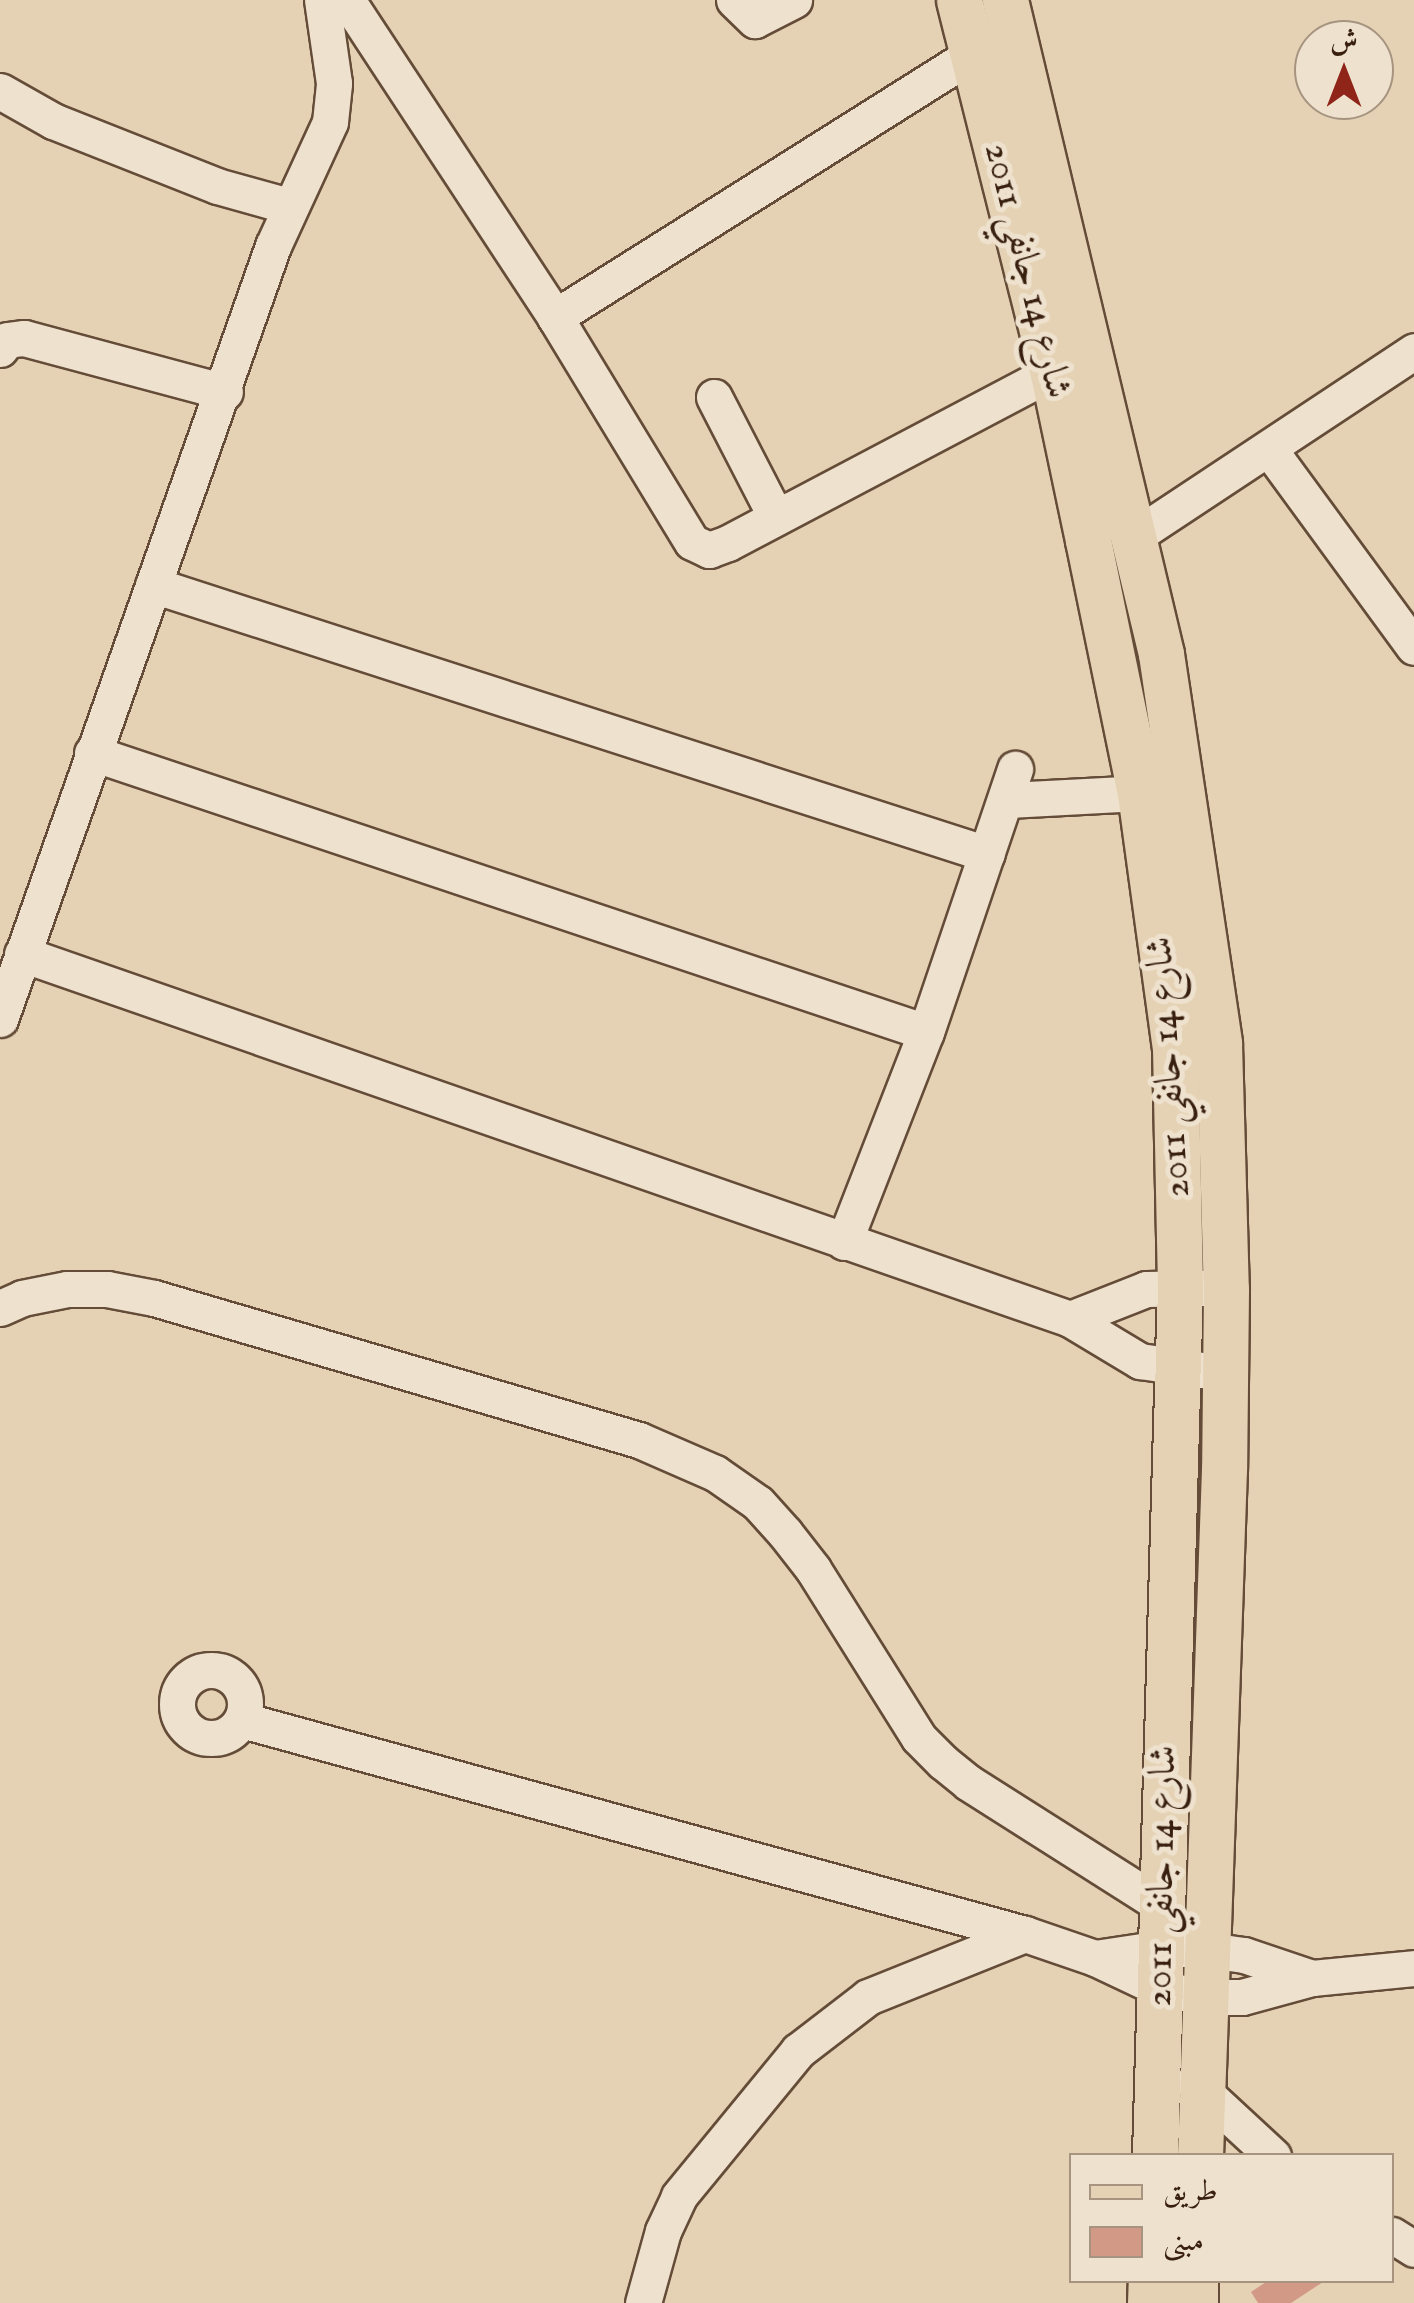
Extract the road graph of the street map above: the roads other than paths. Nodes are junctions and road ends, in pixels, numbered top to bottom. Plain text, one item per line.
1 (322, 0) edge
2 (347, 0) edge
3 (734, 0) edge
4 (794, 0) edge
5 (959, 0) edge
6 (1005, 0) edge
7 (973, 54) junction
8 (0, 90) edge
9 (289, 206) junction
10 (556, 317) junction
11 (0, 349) edge
12 (1414, 350) edge
13 (1072, 361) junction
14 (225, 392) junction
15 (714, 397) dead end
16 (1269, 449) junction
17 (776, 517) junction
18 (1135, 536) junction
19 (153, 585) junction
20 (1414, 646) edge
21 (92, 753) junction
22 (1140, 793) junction
23 (988, 854) junction
24 (22, 954) junction
25 (2, 1007) edge
26 (926, 1032) junction
27 (844, 1242) junction
28 (1180, 1287) junction
29 (1226, 1289) junction
30 (0, 1308) edge
31 (1070, 1318) junction
32 (1177, 1369) junction
33 (1225, 1371) junction
34 (242, 1720) dead end
35 (1024, 1934) junction
36 (1161, 1947) junction
37 (1208, 1950) junction
38 (1414, 1968) edge
39 (1312, 1978) junction
40 (1206, 1997) junction
41 (1159, 2047) junction
42 (1202, 2092) junction
43 (1155, 2153) edge
44 (1200, 2153) edge
45 (1270, 2153) edge
46 (644, 2303) edge

1 - 9 street
2 - 10 street
3 - 4 street
5 - 7 main road, شارع 14 جانفي 2011
6 - 13 main road, شارع 14 جانفي 2011
7 - 10 street
7 - 13 main road, شارع 14 جانفي 2011
8 - 9 street
9 - 14 street
10 - 17 street
11 - 14 street
12 - 16 street
13 - 17 street
13 - 18 main road, شارع 14 جانفي 2011
13 - 22 main road, شارع 14 جانفي 2011
14 - 19 street
15 - 17 street
16 - 18 street
16 - 20 street
18 - 29 main road, شارع 14 جانفي 2011
19 - 21 street
19 - 23 street
21 - 24 street
21 - 26 street
22 - 23 street
22 - 28 main road, شارع 14 جانفي 2011
23 - 26 street
24 - 25 street
24 - 27 street
26 - 27 street
27 - 31 street
28 - 29 street
28 - 31 street
28 - 32 main road, شارع 14 جانفي 2011
29 - 33 main road, شارع 14 جانفي 2011
30 - 36 street
31 - 32 street
32 - 33 street
32 - 36 main road, شارع 14 جانفي 2011
33 - 37 main road, شارع 14 جانفي 2011
34 - 35 street
35 - 36 street
35 - 46 street
36 - 37 street
36 - 40 street
36 - 41 main road, شارع 14 جانفي 2011
37 - 39 street
37 - 40 main road, شارع 14 جانفي 2011
38 - 39 street
39 - 40 street
40 - 42 main road, شارع 14 جانفي 2011
41 - 42 street
41 - 43 main road, شارع 14 جانفي 2011
42 - 44 main road, شارع 14 جانفي 2011
42 - 45 street

